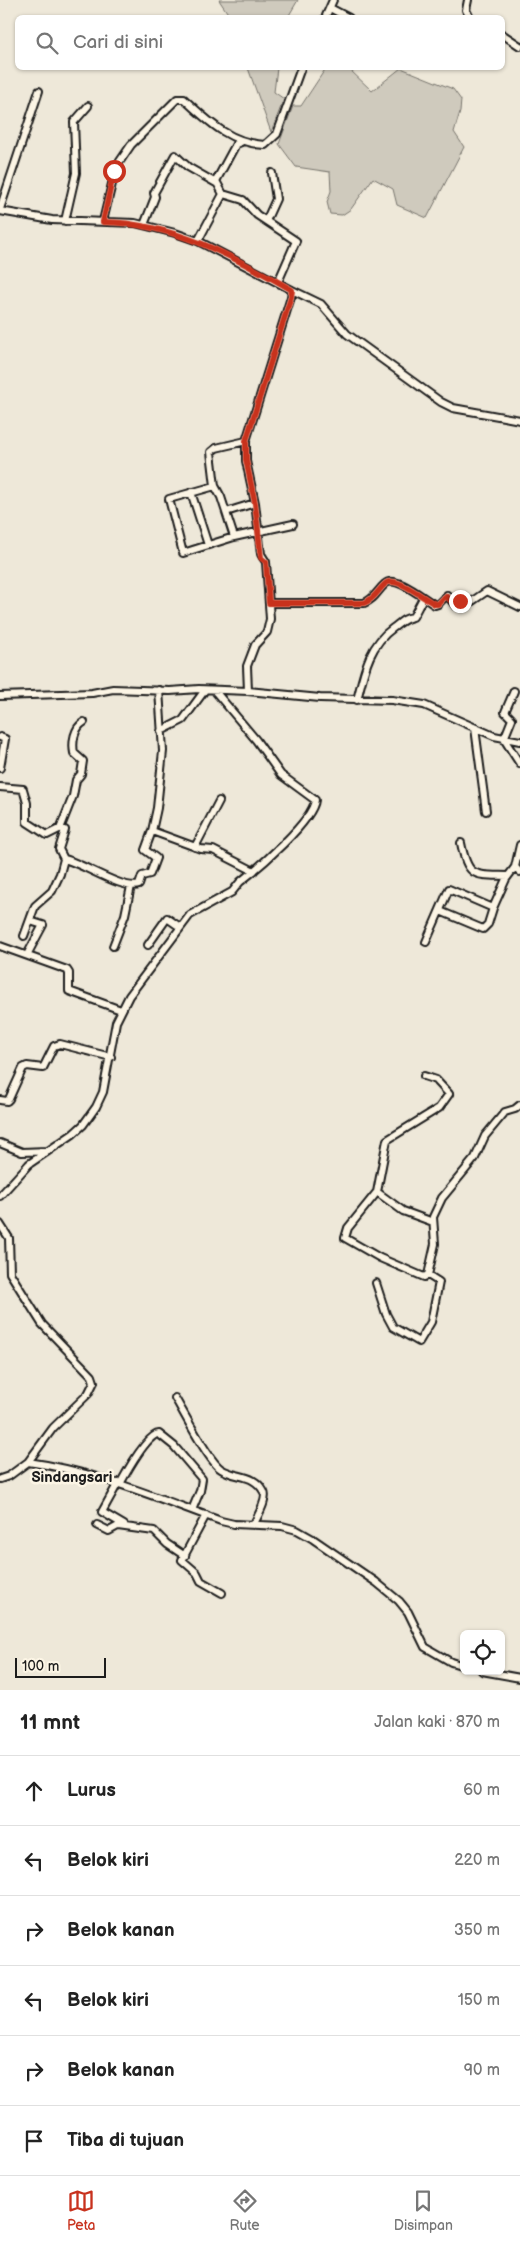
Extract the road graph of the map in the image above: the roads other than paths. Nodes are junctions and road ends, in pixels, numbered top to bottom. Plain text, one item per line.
1 (333, 0) edge
2 (468, 0) edge
3 (330, 8) junction
4 (327, 15) edge
5 (343, 15) edge
6 (468, 15) edge
7 (505, 36) edge
8 (520, 46) edge
9 (300, 70) edge
10 (39, 92) dead end
11 (88, 106) dead end
12 (241, 142) junction
13 (272, 174) dead end
14 (216, 183) junction
15 (223, 194) junction
16 (0, 210) edge
17 (65, 221) junction
18 (266, 221) junction
19 (103, 222) junction
20 (144, 225) junction
21 (198, 241) junction
22 (278, 282) junction
23 (292, 290) junction
24 (520, 420) edge
25 (246, 441) junction
26 (215, 486) junction
27 (191, 492) junction
28 (255, 503) junction
29 (226, 512) junction
30 (293, 524) dead end
31 (259, 533) junction
32 (234, 537) junction
33 (208, 545) junction
34 (423, 598) junction
35 (269, 603) junction
36 (520, 607) edge
37 (159, 690) junction
38 (205, 690) junction
39 (214, 690) junction
40 (248, 691) junction
41 (514, 691) dead end
42 (0, 696) edge
43 (358, 700) junction
44 (84, 722) dead end
45 (475, 728) junction
46 (161, 731) junction
47 (0, 737) edge
48 (504, 739) junction
49 (520, 741) edge
50 (520, 764) edge
51 (0, 768) edge
52 (0, 787) edge
53 (219, 801) dead end
54 (486, 811) dead end
55 (60, 829) junction
56 (152, 831) junction
57 (461, 842) dead end
58 (520, 845) edge
59 (195, 847) junction
60 (64, 859) junction
61 (515, 867) junction
62 (254, 871) junction
63 (520, 872) edge
64 (508, 876) junction
65 (131, 886) junction
66 (493, 908) junction
67 (440, 911) junction
68 (30, 920) junction
69 (180, 927) junction
70 (24, 936) dead end
71 (426, 942) dead end
72 (148, 945) dead end
73 (0, 946) edge
74 (113, 946) dead end
75 (27, 955) junction
76 (121, 1010) junction
77 (111, 1057) junction
78 (424, 1076) dead end
79 (0, 1100) edge
80 (520, 1105) edge
81 (0, 1143) edge
82 (48, 1151) junction
83 (377, 1192) junction
84 (0, 1196) edge
85 (433, 1222) junction
86 (0, 1224) edge
87 (428, 1276) junction
88 (376, 1283) dead end
89 (176, 1398) dead end
90 (28, 1462) junction
91 (0, 1479) edge
92 (119, 1483) junction
93 (192, 1510) junction
94 (206, 1515) junction
95 (254, 1524) junction
96 (96, 1525) dead end
97 (127, 1526) junction
98 (185, 1556) junction
99 (222, 1593) dead end
100 (460, 1665) edge
101 (504, 1675) edge
102 (520, 1678) edge

1 - 3 street
2 - 6 street
3 - 4 street
3 - 5 street
7 - 8 street
9 - 12 street
10 - 16 street
11 - 17 street
12 - 14 street
12 - 19 street
13 - 18 street
14 - 15 street
14 - 20 street
15 - 18 street
15 - 21 street
16 - 17 street
17 - 19 street
18 - 22 street
19 - 20 street
20 - 21 street
21 - 22 street
22 - 23 street
23 - 24 street
23 - 25 street
25 - 26 street
25 - 28 street
26 - 27 street
26 - 29 street
27 - 33 street
27 - 33 street
28 - 29 street
28 - 31 street
29 - 32 street
30 - 31 street
31 - 32 street
31 - 35 street
32 - 33 street
34 - 35 street
34 - 36 street
34 - 43 street
35 - 40 street
37 - 38 street
37 - 42 street
37 - 46 street
38 - 39 street
38 - 46 street
39 - 40 street
39 - 62 street
40 - 43 street
41 - 48 street
43 - 45 street
44 - 55 street
45 - 48 street
45 - 54 street
46 - 56 street
47 - 51 street
48 - 49 street
48 - 50 street
52 - 55 street
53 - 59 street
55 - 60 street
56 - 59 street
56 - 65 street
57 - 64 street
58 - 61 street
59 - 62 street
60 - 65 street
60 - 68 street
61 - 63 street
61 - 64 street
62 - 69 street
64 - 66 street
65 - 74 street
66 - 67 street
66 - 67 street
67 - 71 street
68 - 70 street
68 - 75 street
69 - 72 street
69 - 76 street
73 - 75 street
75 - 76 street
76 - 77 street
77 - 79 street
77 - 82 street
78 - 83 street
80 - 85 street
81 - 82 street
82 - 84 street
83 - 85 street
83 - 87 street
85 - 87 street
86 - 90 street
87 - 88 street
89 - 95 street
90 - 91 street
90 - 92 street
92 - 93 street
92 - 93 street
92 - 97 street
93 - 94 street
94 - 95 street
94 - 98 street
95 - 100 street
96 - 97 street
97 - 98 street
98 - 99 street
101 - 102 street

